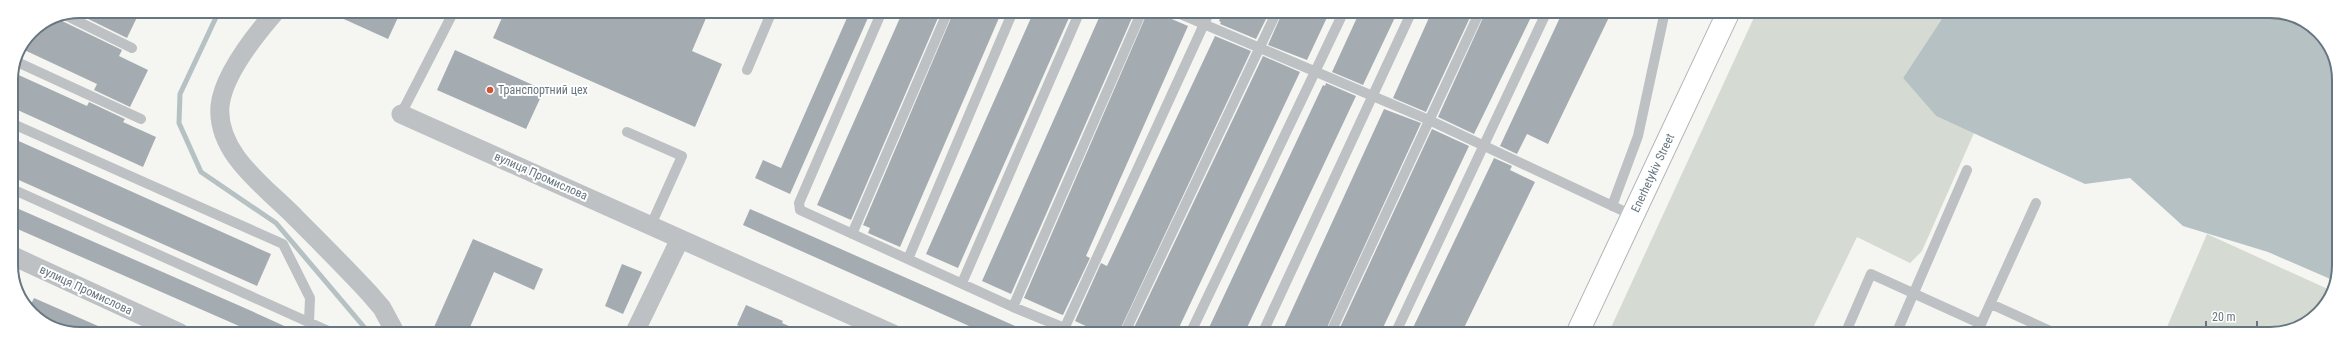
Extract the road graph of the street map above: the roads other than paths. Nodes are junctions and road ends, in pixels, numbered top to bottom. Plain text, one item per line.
1 (270, 18) edge
2 (450, 18) edge
3 (769, 18) edge
4 (879, 18) edge
5 (945, 18) edge
6 (1010, 18) edge
7 (1077, 18) edge
8 (1139, 18) edge
9 (1190, 18) edge
10 (1207, 18) edge
11 (1274, 18) edge
12 (1341, 18) edge
13 (1409, 18) edge
14 (1477, 18) edge
15 (1544, 18) edge
16 (1663, 18) edge
17 (1727, 18) edge
18 (72, 19) edge
19 (1204, 24) junction
20 (1261, 47) junction
21 (132, 48) dead end
22 (20, 64) edge
23 (747, 70) dead end
24 (1315, 72) junction
25 (1373, 96) junction
26 (401, 114) joint
27 (141, 119) dead end
28 (1429, 120) junction
29 (18, 126) edge
30 (627, 132) dead end
31 (1483, 146) junction
32 (1967, 170) dead end
33 (18, 192) edge
34 (2036, 202) dead end
35 (1612, 206) junction
36 (1634, 216) junction
37 (651, 225) junction
38 (852, 234) junction
39 (680, 239) junction
40 (18, 258) edge
41 (908, 259) junction
42 (962, 284) junction
43 (1914, 294) junction
44 (1991, 304) junction
45 (1013, 306) junction
46 (309, 322) junction
47 (165, 327) edge
48 (320, 327) edge
49 (392, 327) edge
50 (637, 327) edge
51 (877, 327) edge
52 (1064, 327) joint
53 (1127, 327) edge
54 (1193, 327) edge
55 (1265, 327) edge
56 (1333, 327) edge
57 (1397, 327) edge
58 (1580, 327) edge
59 (1848, 327) edge
60 (1899, 327) edge
61 (2042, 327) edge

1 - 49 street
2 - 26 lane
3 - 23 lane
4 - 38 lane
5 - 38 lane
6 - 41 lane
7 - 42 lane
8 - 45 lane
9 - 19 lane
10 - 19 lane
11 - 20 lane
12 - 24 lane
13 - 25 lane
14 - 28 lane
15 - 31 lane
16 - 35 lane
17 - 36 main road, Enerhetykiv Street
18 - 21 lane
19 - 20 lane
19 - 52 lane
20 - 24 lane
20 - 53 lane
22 - 27 lane
24 - 25 lane
24 - 54 lane
25 - 28 lane
25 - 55 lane
26 - 37 street, вулиця Промислова
28 - 31 lane
28 - 56 lane
29 - 46 lane
30 - 37 lane
31 - 35 lane
31 - 57 lane
32 - 43 lane
33 - 46 lane
34 - 44 lane
35 - 36 lane
36 - 58 main road, Enerhetykiv Street
37 - 39 street, вулиця Промислова
38 - 41 lane
39 - 50 street
39 - 51 street, вулиця Промислова
40 - 47 street, вулиця Промислова
41 - 42 lane
42 - 45 lane
43 - 44 lane
43 - 59 lane
43 - 60 lane
44 - 61 lane
45 - 52 lane
46 - 48 lane

